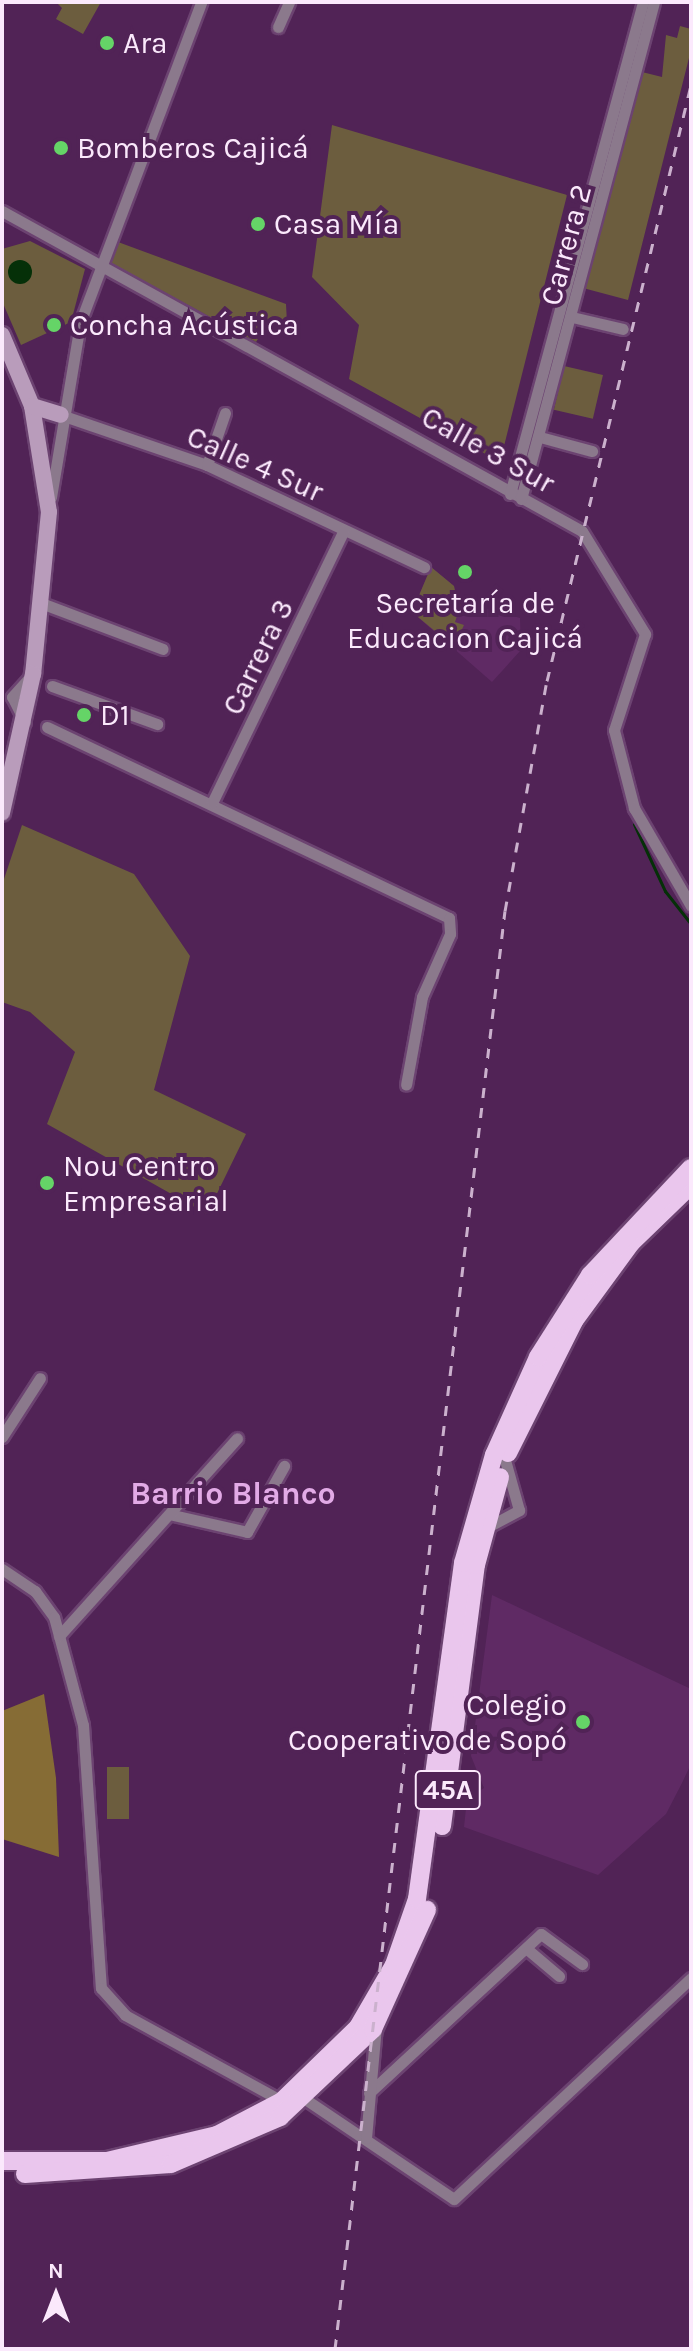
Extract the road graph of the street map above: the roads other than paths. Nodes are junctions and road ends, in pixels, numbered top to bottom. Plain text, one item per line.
1 (201, 2) edge
2 (289, 2) edge
3 (643, 2) edge
4 (654, 2) edge
5 (278, 27) dead end
6 (2, 211) edge
7 (100, 263) junction
8 (572, 317) junction
9 (623, 329) dead end
10 (2, 335) edge
11 (32, 406) junction
12 (225, 413) dead end
13 (61, 415) junction
14 (540, 437) junction
15 (592, 451) dead end
16 (207, 465) junction
17 (515, 496) junction
18 (49, 512) junction
19 (344, 530) junction
20 (424, 567) dead end
21 (41, 603) junction
22 (163, 649) dead end
23 (52, 686) dead end
24 (157, 724) dead end
25 (47, 727) dead end
26 (212, 803) junction
27 (2, 813) edge
28 (691, 906) edge
29 (406, 1085) dead end
30 (691, 1168) edge
31 (691, 1185) edge
32 (40, 1378) dead end
33 (2, 1437) edge
34 (237, 1438) dead end
35 (505, 1460) junction
36 (284, 1466) dead end
37 (173, 1515) junction
38 (484, 1529) junction
39 (2, 1569) edge
40 (59, 1636) junction
41 (527, 1949) junction
42 (582, 1964) dead end
43 (559, 1976) dead end
44 (691, 1978) edge
45 (377, 2023) junction
46 (369, 2093) junction
47 (305, 2099) junction
48 (282, 2101) junction
49 (366, 2138) junction
50 (2, 2161) edge
51 (2, 2173) edge

1 - 7 street
2 - 5 street
3 - 17 street
4 - 8 street, Carrera 2
6 - 7 street, Calle 3 Sur
7 - 13 street
7 - 17 street, Calle 3 Sur
8 - 9 street
8 - 14 street, Carrera 2
10 - 11 main road
11 - 13 main road
11 - 18 main road
12 - 16 street
13 - 16 street, Calle 4 Sur
13 - 18 street
14 - 15 street
14 - 17 street, Carrera 2
16 - 19 street, Calle 4 Sur
17 - 28 street, Calle 3 Sur
18 - 21 main road
19 - 20 street, Calle 4 Sur
19 - 26 street, Carrera 3
21 - 22 street
21 - 27 main road
23 - 24 street
25 - 26 street
26 - 29 street
30 - 48 highway, 45A
31 - 35 highway, 45A
32 - 33 street
34 - 37 street
35 - 38 highway, 45A
35 - 38 street
36 - 37 street
37 - 40 street
38 - 45 highway, 45A
39 - 40 street
40 - 48 street
41 - 42 street
41 - 43 street
41 - 46 street
44 - 49 street
45 - 46 street
45 - 47 highway, 45A
46 - 49 street
47 - 49 street
47 - 51 highway, 45A
48 - 50 highway, 45A

